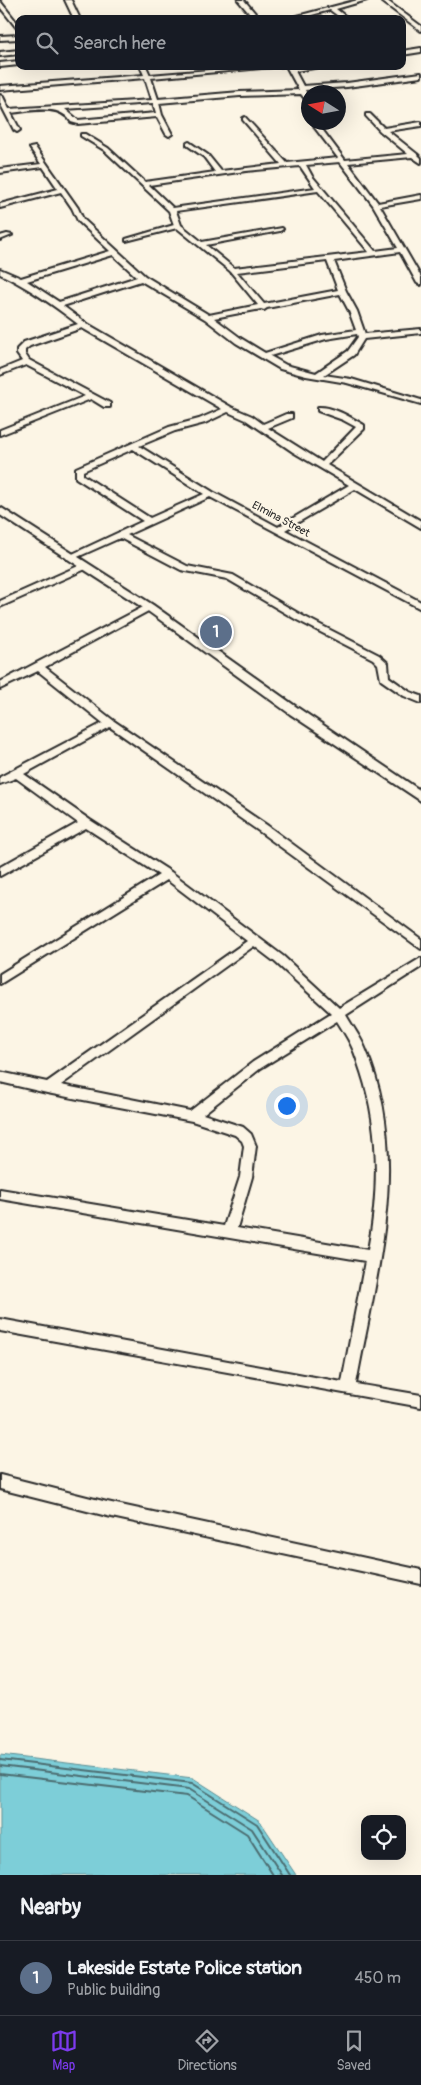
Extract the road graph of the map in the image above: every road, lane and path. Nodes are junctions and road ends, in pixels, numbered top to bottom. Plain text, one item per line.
1 (68, 0) edge
2 (249, 0) edge
3 (364, 0) edge
4 (383, 0) edge
5 (242, 1) edge
6 (0, 3) edge
7 (331, 8) junction
8 (75, 15) edge
9 (254, 15) edge
10 (304, 15) edge
11 (341, 15) edge
12 (403, 15) edge
13 (406, 18) edge
14 (15, 24) edge
15 (421, 29) edge
16 (15, 37) edge
17 (0, 38) edge
18 (421, 50) edge
19 (15, 52) edge
20 (406, 52) edge
21 (0, 54) edge
22 (15, 63) edge
23 (0, 65) edge
24 (145, 70) edge
25 (227, 70) edge
26 (291, 70) edge
27 (421, 75) edge
28 (147, 76) junction
29 (346, 85) edge
30 (301, 87) edge
31 (0, 88) edge
32 (301, 90) edge
33 (0, 97) edge
34 (156, 101) junction
35 (59, 108) junction
36 (8, 111) junction
37 (159, 115) junction
38 (368, 115) dead end
39 (245, 120) dead end
40 (421, 124) edge
41 (16, 130) dead end
42 (319, 130) edge
43 (382, 130) junction
44 (169, 134) dead end
45 (82, 135) dead end
46 (189, 144) dead end
47 (33, 148) dead end
48 (421, 150) edge
49 (412, 153) junction
50 (342, 161) junction
51 (421, 162) edge
52 (302, 164) junction
53 (45, 165) junction
54 (284, 165) junction
55 (0, 171) edge
56 (219, 172) junction
57 (144, 184) junction
58 (62, 190) junction
59 (320, 190) junction
60 (421, 198) edge
61 (376, 205) junction
62 (0, 206) edge
63 (172, 210) junction
64 (178, 226) junction
65 (280, 228) dead end
66 (9, 235) dead end
67 (0, 238) edge
68 (128, 240) dead end
69 (201, 244) junction
70 (401, 250) junction
71 (115, 252) junction
72 (373, 253) junction
73 (330, 259) junction
74 (232, 270) junction
75 (0, 271) edge
76 (142, 278) junction
77 (20, 281) junction
78 (421, 283) edge
79 (342, 291) junction
80 (58, 305) junction
81 (264, 308) junction
82 (208, 317) junction
83 (83, 325) junction
84 (421, 331) edge
85 (362, 334) junction
86 (263, 356) junction
87 (26, 362) junction
88 (0, 373) edge
89 (317, 376) junction
90 (92, 396) junction
91 (421, 402) edge
92 (108, 406) dead end
93 (228, 409) junction
94 (321, 409) dead end
95 (289, 416) dead end
96 (264, 427) junction
97 (0, 433) edge
98 (133, 446) junction
99 (322, 466) junction
100 (356, 485) junction
101 (210, 494) junction
102 (0, 510) edge
103 (149, 521) junction
104 (421, 525) edge
105 (279, 530) junction
106 (120, 535) junction
107 (70, 557) junction
108 (85, 566) junction
109 (0, 604) edge
110 (421, 606) edge
111 (150, 607) junction
112 (39, 667) junction
113 (0, 686) edge
114 (421, 700) edge
115 (110, 723) junction
116 (17, 774) junction
117 (0, 781) edge
118 (421, 797) edge
119 (86, 823) junction
120 (0, 872) edge
121 (167, 876) junction
122 (254, 941) junction
123 (421, 945) edge
124 (421, 962) edge
125 (0, 980) edge
126 (339, 1014) junction
127 (0, 1077) edge
128 (47, 1088) junction
129 (192, 1116) junction
130 (0, 1194) edge
131 (228, 1232) junction
132 (373, 1257) junction
133 (0, 1325) edge
134 (348, 1390) junction
135 (421, 1401) edge
136 (0, 1482) edge
137 (421, 1577) edge

1 - 8 street
2 - 5 street
3 - 7 street
4 - 12 street
5 - 9 street
6 - 14 street
7 - 10 street
7 - 11 street
13 - 15 street
16 - 17 street
18 - 20 street
19 - 21 street
22 - 23 street
24 - 28 street
25 - 28 street
26 - 30 street
27 - 29 street
28 - 31 street
28 - 34 street
32 - 34 street
33 - 36 street
34 - 35 street
34 - 37 street
35 - 36 street
35 - 37 street
36 - 41 street
37 - 44 street
38 - 43 street
39 - 54 street
40 - 43 street
42 - 50 street
43 - 49 street
45 - 57 street
46 - 56 street
47 - 53 street
48 - 49 street
49 - 50 street
49 - 51 street
50 - 52 street
50 - 61 street
52 - 54 street
52 - 59 street
53 - 55 street
53 - 58 street
54 - 56 street
56 - 57 street
57 - 63 street
58 - 62 street
58 - 71 street
59 - 63 street
59 - 72 street
60 - 61 street
61 - 70 street
63 - 64 street
64 - 68 street
64 - 69 street
65 - 69 street
66 - 67 street
69 - 74 street
70 - 72 street
70 - 78 street
71 - 76 street
71 - 77 street
72 - 73 street
73 - 74 street
73 - 79 street
74 - 81 street
75 - 77 street
76 - 80 street
76 - 82 street
77 - 80 street
79 - 81 street
79 - 85 street
80 - 83 street
81 - 82 street
82 - 86 street
83 - 87 street
83 - 93 street
84 - 85 street
85 - 86 street
85 - 89 street
86 - 89 street
87 - 88 street
87 - 90 street
89 - 91 street
90 - 92 street
90 - 97 street
93 - 96 street
93 - 98 street
94 - 99 street
95 - 96 street
96 - 99 street
98 - 101 street, Elmina Street
98 - 103 street
99 - 100 street
100 - 104 street
100 - 105 street
101 - 103 street
101 - 105 street, Elmina Street
102 - 107 street
103 - 106 street
105 - 110 street, Elmina Street
106 - 107 street
106 - 114 street
107 - 108 street
108 - 109 street
108 - 111 street
111 - 112 street
111 - 118 street
112 - 113 street
112 - 115 street
115 - 116 street
115 - 123 street
116 - 117 street
116 - 119 street
119 - 120 street
119 - 121 street
121 - 122 street
121 - 125 street
122 - 126 street
122 - 128 street
124 - 126 street
126 - 129 street
126 - 132 street
127 - 128 street
128 - 129 street
129 - 131 street
130 - 131 street
131 - 132 street
132 - 134 street
133 - 134 street
134 - 135 street
136 - 137 street

